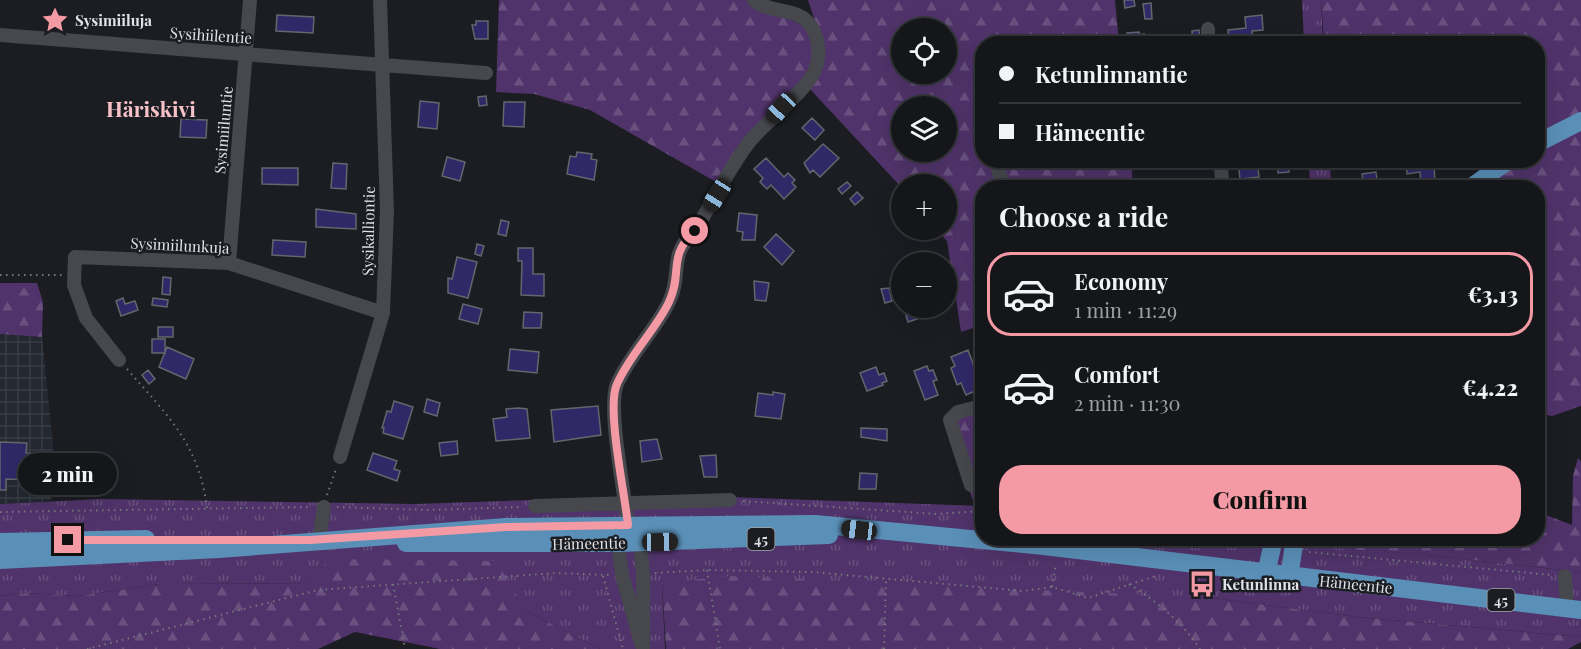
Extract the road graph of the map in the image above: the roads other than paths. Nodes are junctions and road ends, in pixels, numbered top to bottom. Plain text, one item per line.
1 (250, 0) edge
2 (380, 0) edge
3 (754, 0) edge
4 (1208, 29) dead end
5 (0, 35) edge
6 (1208, 36) edge
7 (246, 54) junction
8 (383, 65) junction
9 (486, 73) dead end
10 (1581, 121) edge
11 (1545, 139) edge
12 (1498, 168) edge
13 (1481, 180) edge
14 (229, 263) junction
15 (383, 313) junction
16 (119, 360) road end
17 (975, 408) edge
18 (340, 457) road end
19 (975, 487) edge
20 (730, 500) road end
21 (626, 502) junction
22 (535, 506) road end
23 (324, 507) road end
24 (628, 525) junction
25 (881, 532) junction
26 (320, 540) junction
27 (975, 540) edge
28 (0, 542) edge
29 (640, 542) junction
30 (618, 543) junction
31 (1044, 546) edge
32 (1271, 546) edge
33 (1294, 546) edge
34 (0, 560) edge
35 (1266, 574) junction
36 (1565, 576) road end
37 (1289, 577) junction
38 (1574, 609) edge
39 (643, 648) edge

1 - 7 street, Sysimiiluntie
2 - 8 street, Sysikalliontie
3 - 21 street
4 - 6 street
5 - 7 street, Sysihiilentie
7 - 8 street, Sysihiilentie
7 - 14 street, Sysimiiluntie
8 - 9 street, Sysihiilentie
8 - 15 street, Sysikalliontie
10 - 11 main road
12 - 13 main road
14 - 15 street, Sysimiilunkuja
14 - 16 street, Sysimiilunkuja
15 - 18 street, Sysikalliontie
17 - 19 street
20 - 21 street
21 - 22 street
21 - 24 street
23 - 26 street
24 - 25 main road, Hämeentie / 45
24 - 26 main road, Hämeentie / 45
24 - 29 street
24 - 30 street
25 - 27 main road, Hämeentie / 45
25 - 29 main road, Hämeentie / 45
26 - 28 main road, Hämeentie / 45
26 - 30 main road, Hämeentie / 45
26 - 34 main road, Hämeentie / 45
29 - 30 main road, Hämeentie / 45
29 - 39 street
30 - 39 street
31 - 35 main road, Hämeentie / 45
32 - 35 main road
33 - 37 main road
35 - 37 main road, Hämeentie / 45
36 - 38 street
37 - 38 main road, Hämeentie / 45

